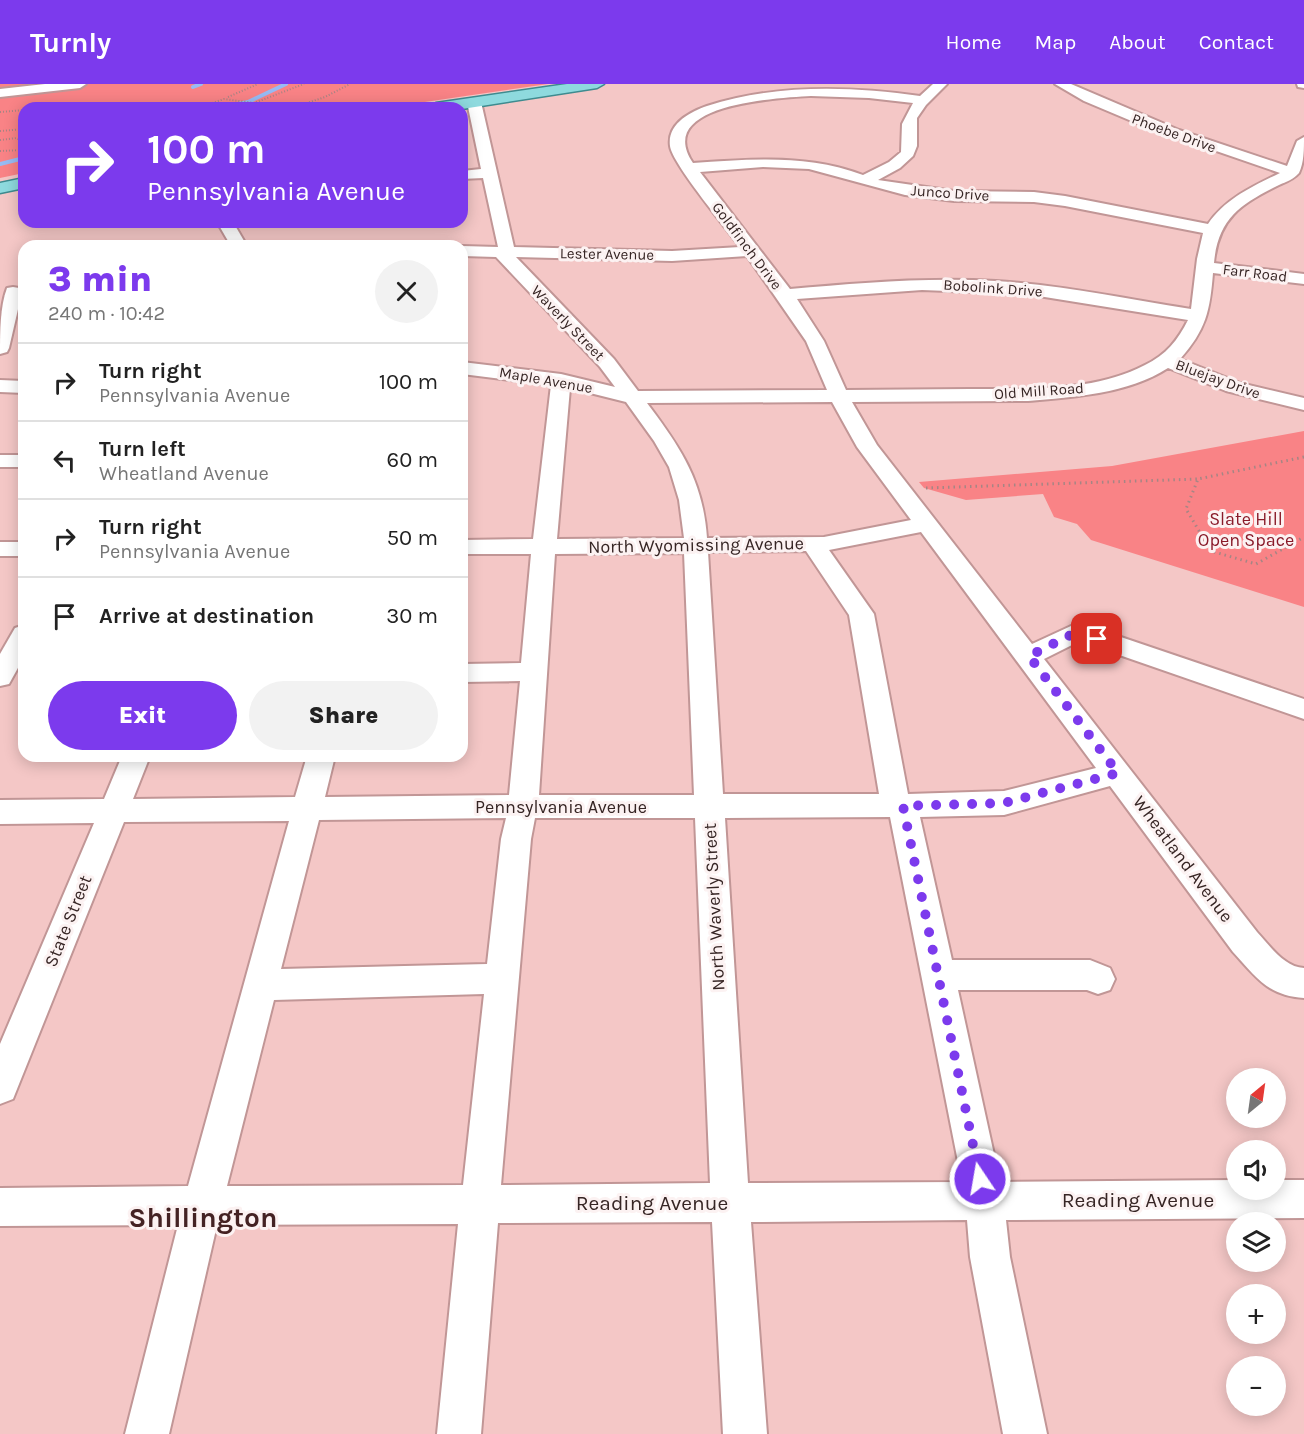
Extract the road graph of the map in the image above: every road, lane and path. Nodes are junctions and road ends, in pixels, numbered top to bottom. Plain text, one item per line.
1 (80, 84) edge
2 (258, 84) edge
3 (304, 84) edge
4 (350, 84) edge
5 (597, 84) edge
6 (941, 84) edge
7 (1061, 84) edge
8 (0, 93) edge
9 (224, 99) junction
10 (925, 101) junction
11 (215, 102) edge
12 (253, 102) joint
13 (310, 102) edge
14 (474, 102) junction
15 (468, 103) edge
16 (18, 110) edge
17 (0, 112) edge
18 (18, 130) edge
19 (0, 131) edge
20 (18, 139) edge
21 (0, 140) edge
22 (1304, 141) edge
23 (18, 150) edge
24 (0, 151) edge
25 (689, 168) junction
26 (1292, 172) junction
27 (490, 173) junction
28 (468, 175) edge
29 (864, 181) junction
30 (18, 184) edge
31 (0, 188) edge
32 (1212, 230) junction
33 (468, 251) edge
34 (752, 251) junction
35 (504, 252) junction
36 (1206, 267) junction
37 (1304, 279) edge
38 (12, 292) edge
39 (785, 295) junction
40 (1199, 316) junction
41 (7, 343) edge
42 (1167, 361) junction
43 (468, 369) edge
44 (561, 380) junction
45 (13, 387) edge
46 (630, 397) junction
47 (840, 398) junction
48 (1304, 404) edge
49 (0, 406) edge
50 (1304, 457) edge
51 (0, 461) edge
52 (18, 461) edge
53 (1198, 478) junction
54 (901, 490) junction
55 (927, 524) junction
56 (1304, 537) edge
57 (813, 544) junction
58 (545, 546) junction
59 (696, 546) junction
60 (468, 547) edge
61 (0, 549) edge
62 (18, 549) edge
63 (965, 573) joint
64 (18, 645) edge
65 (1029, 656) junction
66 (534, 672) junction
67 (468, 673) edge
68 (0, 677) edge
69 (1304, 709) edge
70 (133, 762) edge
71 (320, 762) edge
72 (1118, 773) junction
73 (899, 806) junction
74 (523, 807) junction
75 (708, 807) junction
76 (308, 810) junction
77 (113, 811) junction
78 (0, 812) edge
79 (939, 975) junction
80 (501, 979) junction
81 (1098, 979) dead end
82 (1304, 983) edge
83 (260, 986) junction
84 (0, 1087) edge
85 (1304, 1199) edge
86 (730, 1202) junction
87 (985, 1202) junction
88 (479, 1204) junction
89 (0, 1207) edge
90 (202, 1207) junction
91 (147, 1434) edge
92 (459, 1434) edge
93 (745, 1434) edge
94 (1025, 1434) edge

1 - 8 street
2 - 9 path
3 - 12 path
4 - 13 path
5 - 14 main road
6 - 10 street
7 - 26 street, Phoebe Drive
9 - 11 path
9 - 12 path
10 - 25 street, Goldfinch Drive
10 - 29 street
14 - 15 main road
14 - 27 street
16 - 17 path
18 - 19 path
20 - 21 path
22 - 26 street
23 - 24 path
25 - 29 street, Junco Drive
25 - 34 street, Goldfinch Drive
26 - 32 street
27 - 28 street
27 - 35 street
29 - 32 street, Junco Drive
30 - 31 main road
32 - 36 street, Old Mill Road
33 - 35 street, Lester Avenue
34 - 35 street, Lester Avenue
34 - 39 street, Goldfinch Drive
35 - 46 street, Waverly Street
36 - 37 street, Farr Road
36 - 40 street, Old Mill Road
38 - 41 street
39 - 40 street, Bobolink Drive
39 - 47 street, Goldfinch Drive
40 - 42 street, Old Mill Road
42 - 47 street, Old Mill Road
42 - 48 street, Bluejay Drive
43 - 44 street, Maple Avenue
44 - 46 street, Maple Avenue
44 - 58 street
45 - 49 street
46 - 47 street, Old Mill Road
46 - 59 street, North Waverly Street
47 - 54 street, Goldfinch Drive
50 - 53 path
51 - 52 street
53 - 54 path
53 - 56 path
54 - 55 street, Goldfinch Drive
55 - 57 street, North Wyomissing Avenue
55 - 63 street, Goldfinch Drive
57 - 59 street, North Wyomissing Avenue
57 - 73 street
58 - 59 street, North Wyomissing Avenue
58 - 60 street, North Wyomissing Avenue
58 - 66 street
59 - 75 street, North Waverly Street
61 - 62 street
63 - 65 street, Wheatland Avenue
64 - 68 street
65 - 69 street
65 - 72 street, Wheatland Avenue
66 - 67 street
66 - 74 street
70 - 77 street, State Street
71 - 76 street
72 - 73 street, Pennsylvania Avenue
72 - 82 street, Wheatland Avenue
73 - 75 street, Pennsylvania Avenue
73 - 79 street
74 - 75 street, Pennsylvania Avenue
74 - 76 street, Pennsylvania Avenue
74 - 80 street
75 - 86 street, North Waverly Street
76 - 77 street, Pennsylvania Avenue
76 - 83 street
77 - 78 street, Pennsylvania Avenue
77 - 84 street, State Street
79 - 81 street
79 - 87 street
80 - 83 street
80 - 88 street
83 - 90 street
85 - 87 street, Reading Avenue
86 - 87 street, Reading Avenue
86 - 88 street, Reading Avenue
86 - 93 street, North Waverly Street
87 - 94 street
88 - 90 street, Reading Avenue
88 - 92 street
89 - 90 street, Reading Avenue
90 - 91 street

